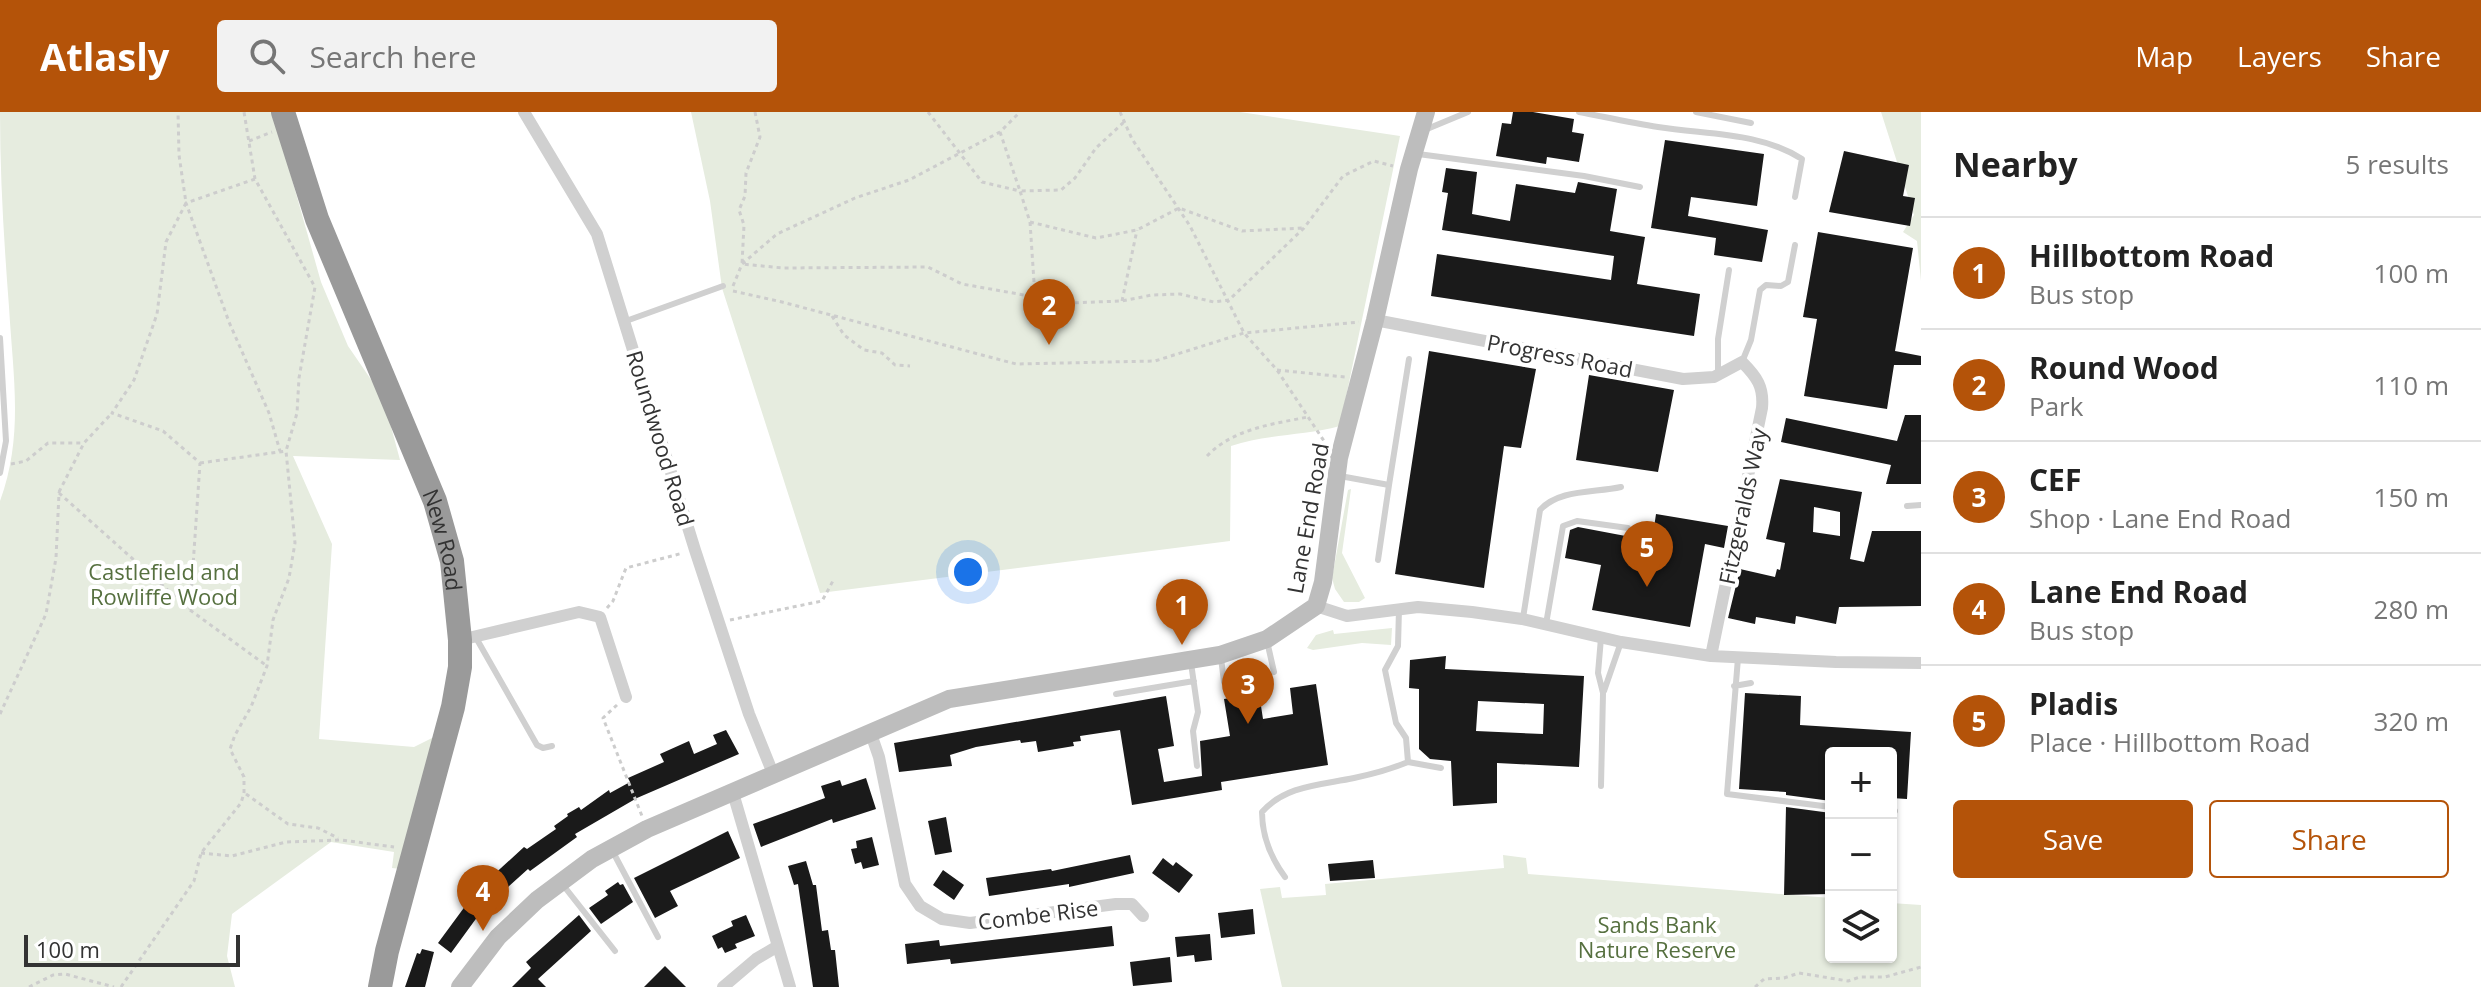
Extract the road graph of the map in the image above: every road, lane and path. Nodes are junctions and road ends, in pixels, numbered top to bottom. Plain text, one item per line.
1 (178, 112) edge
2 (244, 112) edge
3 (524, 112) edge
4 (755, 112) edge
5 (928, 112) edge
6 (1020, 112) edge
7 (1120, 112) edge
8 (1426, 112) edge
9 (1468, 112) edge
10 (1579, 112) edge
11 (1696, 112) edge
12 (285, 119) edge
13 (1125, 121) junction
14 (1751, 123) dead end
15 (1000, 132) junction
16 (1419, 132) junction
17 (249, 141) junction
18 (957, 153) junction
19 (1413, 153) junction
20 (1391, 165) dead end
21 (255, 179) junction
22 (1640, 187) dead end
23 (1020, 191) junction
24 (1795, 197) dead end
25 (186, 203) junction
26 (1179, 208) junction
27 (1030, 222) junction
28 (1304, 228) junction
29 (1137, 230) junction
30 (1795, 245) dead end
31 (742, 264) junction
32 (1729, 270) dead end
33 (723, 286) dead end
34 (1035, 297) junction
35 (1229, 300) junction
36 (1122, 301) junction
37 (832, 316) junction
38 (1375, 320) junction
39 (626, 321) junction
40 (1244, 333) junction
41 (0, 338) edge
42 (1409, 359) dead end
43 (1742, 362) junction
44 (910, 366) dead end
45 (1277, 370) junction
46 (1718, 375) junction
47 (1360, 379) junction
48 (112, 413) junction
49 (1308, 417) junction
50 (3, 440) edge
51 (84, 443) junction
52 (280, 451) junction
53 (286, 451) junction
54 (1207, 456) dead end
55 (200, 463) junction
56 (14, 464) dead end
57 (1338, 467) junction
58 (0, 473) edge
59 (1389, 485) junction
60 (1621, 487) dead end
61 (59, 493) junction
62 (1921, 505) edge
63 (1907, 506) dead end
64 (1628, 528) dead end
65 (695, 550) junction
66 (1378, 560) dead end
67 (834, 579) dead end
68 (1316, 606) junction
69 (1399, 609) junction
70 (190, 610) junction
71 (600, 617) junction
72 (1522, 619) junction
73 (719, 622) junction
74 (1546, 624) junction
75 (468, 638) junction
76 (1601, 638) junction
77 (1267, 639) junction
78 (1621, 642) junction
79 (1220, 655) junction
80 (1711, 656) junction
81 (1738, 658) junction
82 (1190, 659) junction
83 (1921, 663) edge
84 (267, 666) junction
85 (1274, 672) dead end
86 (1194, 681) junction
87 (1224, 682) dead end
88 (1751, 683) dead end
89 (1734, 686) junction
90 (1603, 693) junction
91 (1116, 694) dead end
92 (626, 697) joint
93 (0, 714) edge
94 (871, 734) junction
95 (552, 746) dead end
96 (1408, 762) junction
97 (1197, 766) dead end
98 (1441, 768) dead end
99 (774, 776) junction
100 (1601, 786) dead end
101 (244, 793) junction
102 (733, 793) junction
103 (1825, 806) edge
104 (647, 829) junction
105 (341, 840) junction
106 (399, 848) dead end
107 (610, 848) junction
108 (201, 853) junction
109 (1285, 877) dead end
110 (560, 882) junction
111 (1143, 916) dead end
112 (658, 937) dead end
113 (778, 946) junction
114 (615, 951) dead end
115 (1921, 967) edge
116 (29, 987) edge
117 (114, 987) edge
118 (121, 987) edge
119 (380, 987) edge
120 (460, 987) edge
121 (723, 987) edge
122 (790, 987) edge
123 (1755, 987) edge

1 - 25 path
2 - 17 path
3 - 39 street, Roundwood Road
4 - 31 path
5 - 18 path
6 - 15 path
7 - 13 path
8 - 16 street, Lane End Road
9 - 16 lane
10 - 24 lane
11 - 14 lane
12 - 17 path
12 - 75 highway, New Road
13 - 23 path
13 - 26 path
15 - 18 path
15 - 23 path
16 - 19 street, Lane End Road
17 - 21 path
18 - 23 path
18 - 31 path
19 - 22 lane
19 - 38 street, Lane End Road
20 - 28 path
21 - 25 path
21 - 53 path
23 - 27 path
25 - 48 path
25 - 52 path
26 - 28 path
26 - 29 path
26 - 35 path
27 - 29 path
27 - 34 path
28 - 35 path
29 - 36 path
30 - 43 lane
31 - 34 path
31 - 37 path
32 - 46 lane
33 - 39 lane
34 - 36 path
35 - 36 path
35 - 40 path
37 - 40 path
37 - 44 path
38 - 40 path
38 - 46 street, Progress Road
38 - 47 street, Lane End Road
39 - 65 street, Roundwood Road
40 - 45 path
41 - 50 lane
42 - 59 lane
43 - 46 street, Progress Road
43 - 80 street, Fitzgeralds Way
45 - 47 path
45 - 49 path
47 - 57 street, Lane End Road
48 - 51 path
48 - 55 path
49 - 54 path
49 - 57 path
50 - 58 lane
51 - 56 path
51 - 61 path
52 - 53 path
52 - 55 path
53 - 84 path
55 - 70 path
57 - 59 lane
57 - 68 street, Lane End Road
59 - 66 lane
60 - 72 lane
61 - 70 path
61 - 93 path
62 - 63 lane
64 - 74 lane
65 - 71 path
65 - 73 street, Roundwood Road
67 - 73 path
68 - 69 street
68 - 77 street, Lane End Road
69 - 72 street
69 - 96 lane
70 - 84 path
71 - 75 street
71 - 92 street
72 - 74 street
73 - 99 street, Roundwood Road
74 - 76 street
75 - 95 lane
75 - 119 highway, New Road
76 - 78 street
76 - 90 lane
77 - 79 street, Lane End Road
77 - 85 lane
78 - 80 street
78 - 90 lane
79 - 82 street, Lane End Road
79 - 87 lane
80 - 81 street
81 - 83 street
81 - 89 lane
82 - 86 lane
82 - 94 street, Lane End Road
84 - 101 path
86 - 91 lane
86 - 97 lane
88 - 89 lane
89 - 103 lane
90 - 100 lane
92 - 104 path
94 - 99 street, Lane End Road
94 - 111 street, Combe Rise
96 - 98 lane
96 - 109 lane
99 - 102 street, Lane End Road
101 - 105 path
101 - 108 path
102 - 104 street, Lane End Road
102 - 113 street
104 - 107 street, Lane End Road
105 - 106 path
105 - 108 path
107 - 110 street, Lane End Road
107 - 112 lane
108 - 118 path
110 - 114 lane
110 - 120 street, Lane End Road
113 - 121 street
113 - 122 street
115 - 123 path
116 - 117 path

